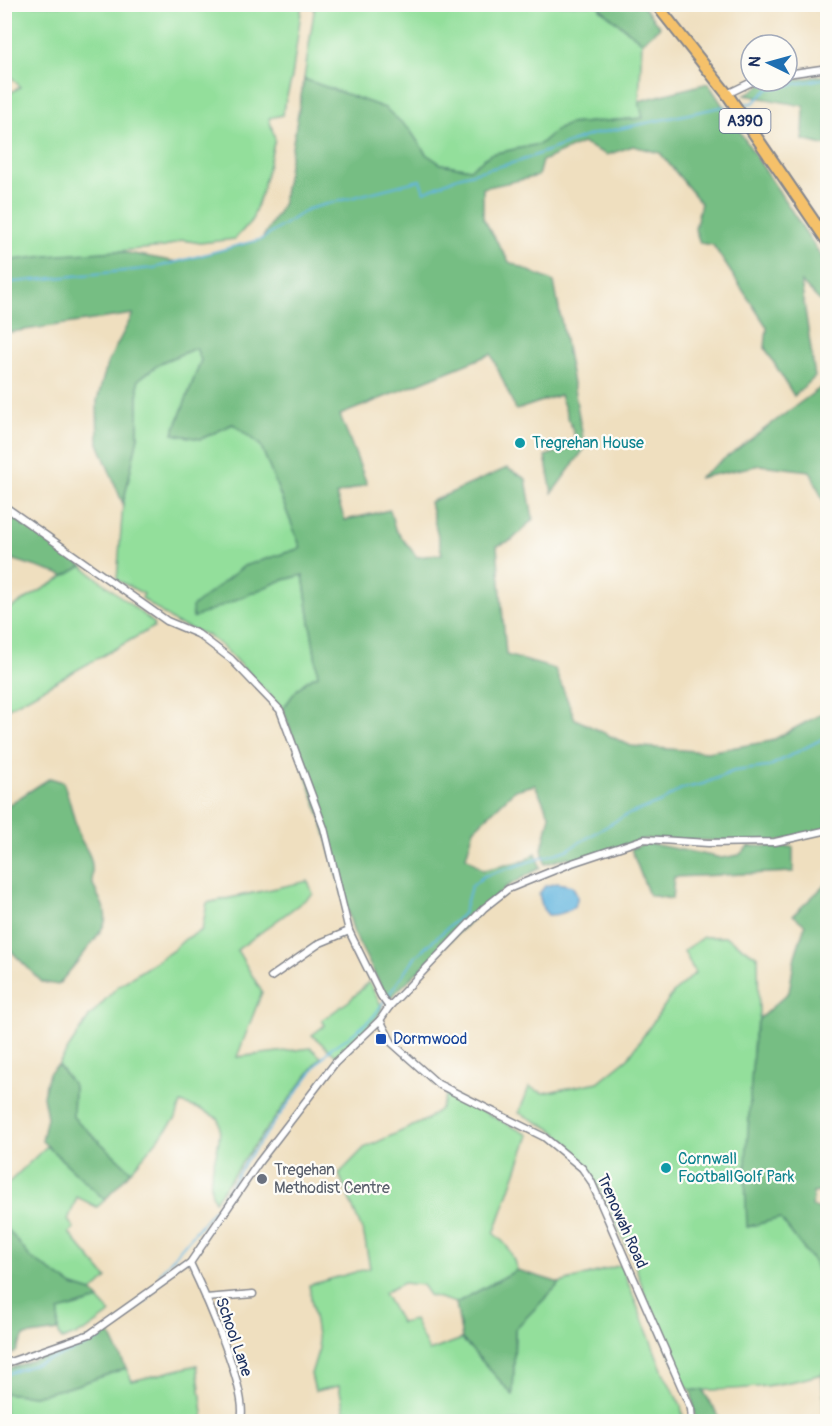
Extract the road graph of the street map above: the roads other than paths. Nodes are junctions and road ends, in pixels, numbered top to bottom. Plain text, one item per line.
1 (656, 4) edge
2 (828, 68) edge
3 (799, 72) edge
4 (739, 88) edge
5 (727, 94) junction
6 (828, 242) edge
7 (4, 506) edge
8 (828, 830) edge
9 (349, 931) junction
10 (270, 977) dead end
11 (385, 1001) junction
12 (380, 1020) junction
13 (190, 1263) junction
14 (253, 1294) dead end
15 (206, 1298) junction
16 (4, 1364) edge
17 (240, 1422) edge
18 (692, 1422) edge

1 - 5 highway, A390
2 - 3 street
4 - 5 street
5 - 6 highway, A390
7 - 9 street
8 - 11 street
9 - 10 street
9 - 11 street
11 - 12 street
12 - 13 street
12 - 18 street, Trenowah Road
13 - 15 street, School Lane
13 - 16 street
14 - 15 street
15 - 17 street, School Lane

